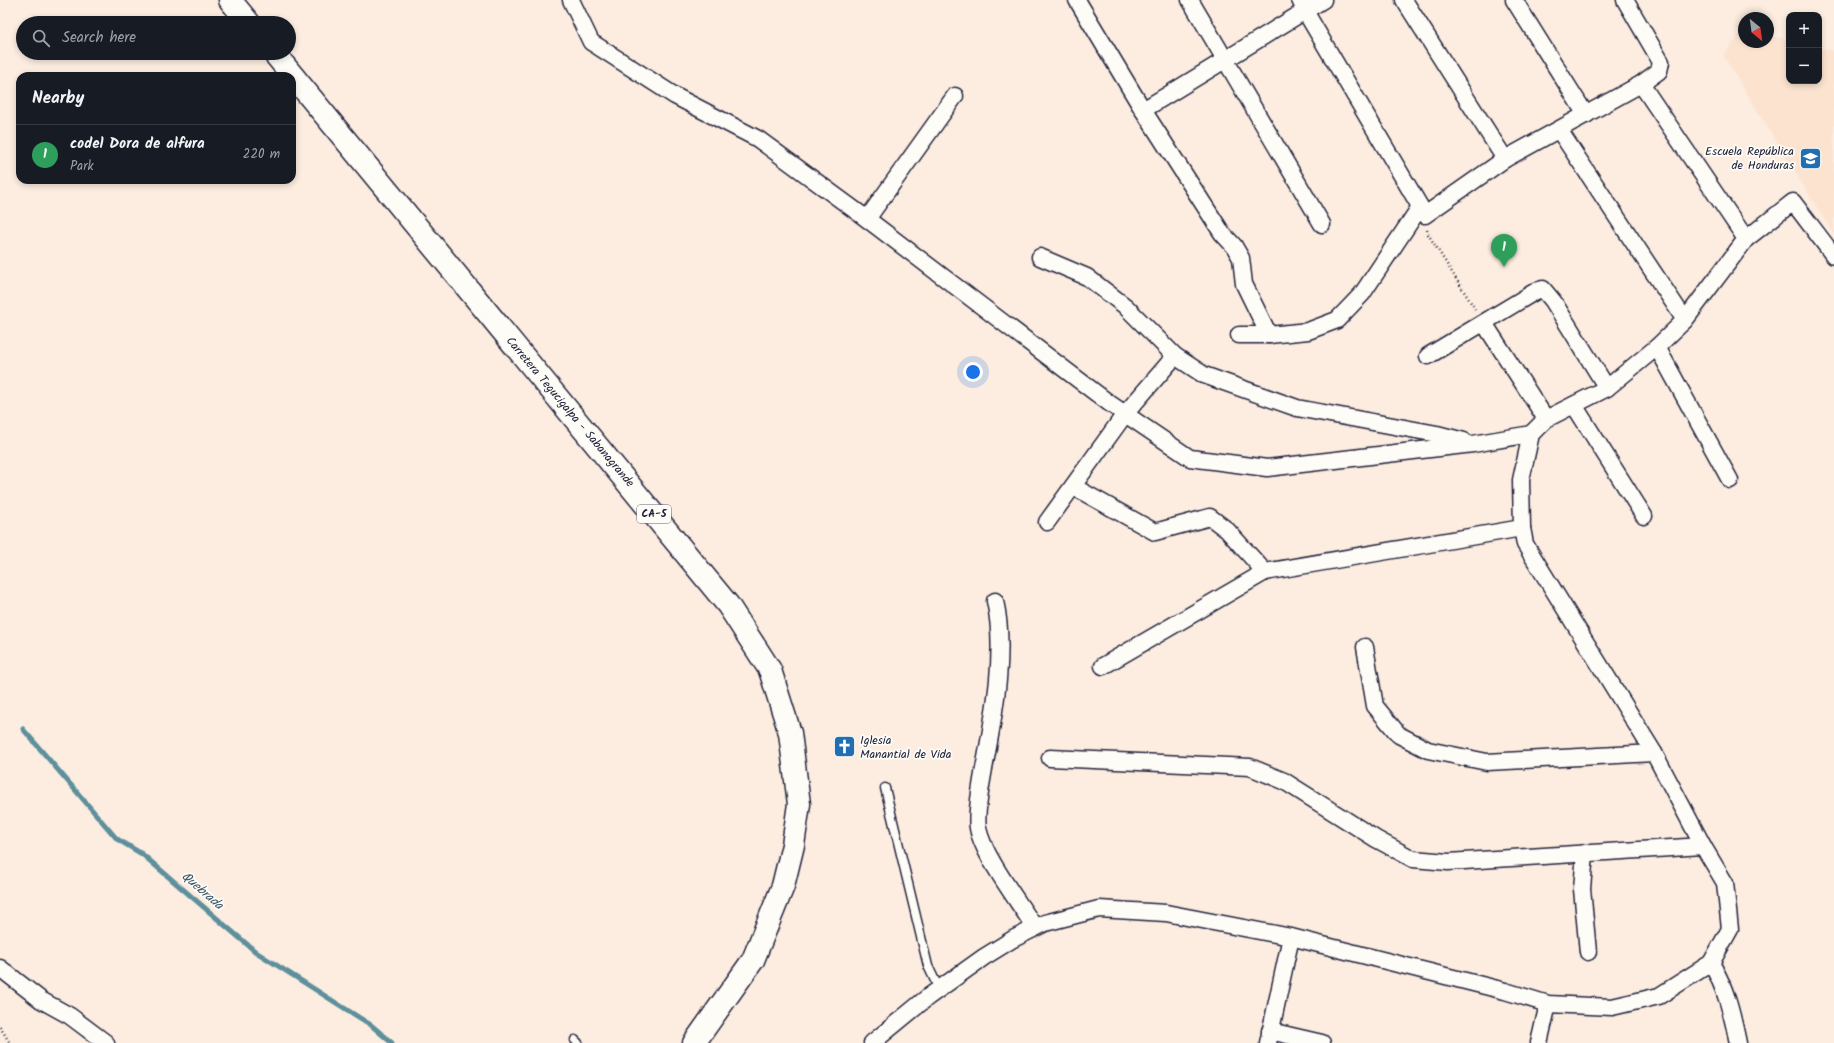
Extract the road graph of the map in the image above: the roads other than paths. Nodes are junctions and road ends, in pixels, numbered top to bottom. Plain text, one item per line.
1 (230, 0) edge
2 (571, 0) edge
3 (1077, 0) edge
4 (1190, 0) edge
5 (1323, 0) edge
6 (1404, 0) edge
7 (1514, 0) edge
8 (1624, 0) edge
9 (1302, 6) edge
10 (244, 16) edge
11 (1225, 59) junction
12 (280, 60) edge
13 (290, 72) edge
14 (296, 80) edge
15 (1641, 84) junction
16 (954, 96) dead end
17 (1143, 110) junction
18 (1586, 115) junction
19 (1560, 130) junction
20 (1505, 159) junction
21 (1422, 211) junction
22 (867, 218) junction
23 (1322, 224) dead end
24 (1746, 240) junction
25 (1834, 256) edge
26 (1040, 257) dead end
27 (1685, 320) junction
28 (1484, 323) junction
29 (1239, 335) dead end
30 (1269, 335) junction
31 (1657, 347) junction
32 (1175, 356) junction
33 (1428, 356) dead end
34 (1608, 388) junction
35 (1574, 405) junction
36 (1125, 414) junction
37 (1546, 419) junction
38 (1531, 434) junction
39 (1473, 444) junction
40 (1730, 480) dead end
41 (1074, 487) junction
42 (1644, 516) dead end
43 (1047, 522) dead end
44 (1522, 528) junction
45 (1265, 572) junction
46 (995, 601) dead end
47 (1365, 647) dead end
48 (1103, 666) dead end
49 (1654, 753) junction
50 (1050, 758) dead end
51 (885, 788) dead end
52 (1703, 846) junction
53 (1585, 853) junction
54 (1035, 928) junction
55 (1291, 937) junction
56 (1588, 952) dead end
57 (1711, 962) junction
58 (0, 968) edge
59 (939, 990) junction
60 (1548, 1004) junction
61 (1269, 1037) edge
62 (106, 1043) edge
63 (694, 1043) edge
64 (872, 1043) edge
65 (1322, 1043) edge
66 (1539, 1043) edge
67 (1738, 1043) edge

1 - 10 highway
2 - 22 street
3 - 17 street
4 - 11 street
5 - 9 street
6 - 20 street
7 - 18 street
8 - 15 street
9 - 11 street
9 - 21 street
11 - 17 street
11 - 23 street
12 - 13 highway, Carretera Tegucigalpa - Sabanagrande / CA-5
14 - 63 highway, Carretera Tegucigalpa - Sabanagrande / CA-5
15 - 18 street
15 - 24 street
16 - 22 street
17 - 30 street
18 - 19 street
19 - 20 street
19 - 27 street
20 - 21 street
21 - 30 street
22 - 36 street
24 - 25 street
24 - 27 street
26 - 32 street
27 - 31 street
28 - 33 street
28 - 34 street
28 - 37 street
29 - 30 street
31 - 34 street
31 - 40 street
32 - 36 street
32 - 39 street
34 - 35 street
35 - 37 street
35 - 42 street
36 - 39 street
36 - 41 street
37 - 38 street
38 - 39 street
38 - 44 street
41 - 43 street
41 - 45 street
44 - 45 street
44 - 49 street
45 - 48 street
46 - 54 street
47 - 49 street
49 - 52 street
50 - 53 street
51 - 59 lane
52 - 53 street
52 - 57 street
53 - 56 street
54 - 55 street
54 - 59 street
55 - 60 street
55 - 61 street
57 - 60 street
57 - 67 street
58 - 62 street
59 - 64 street
60 - 66 street
61 - 65 street

